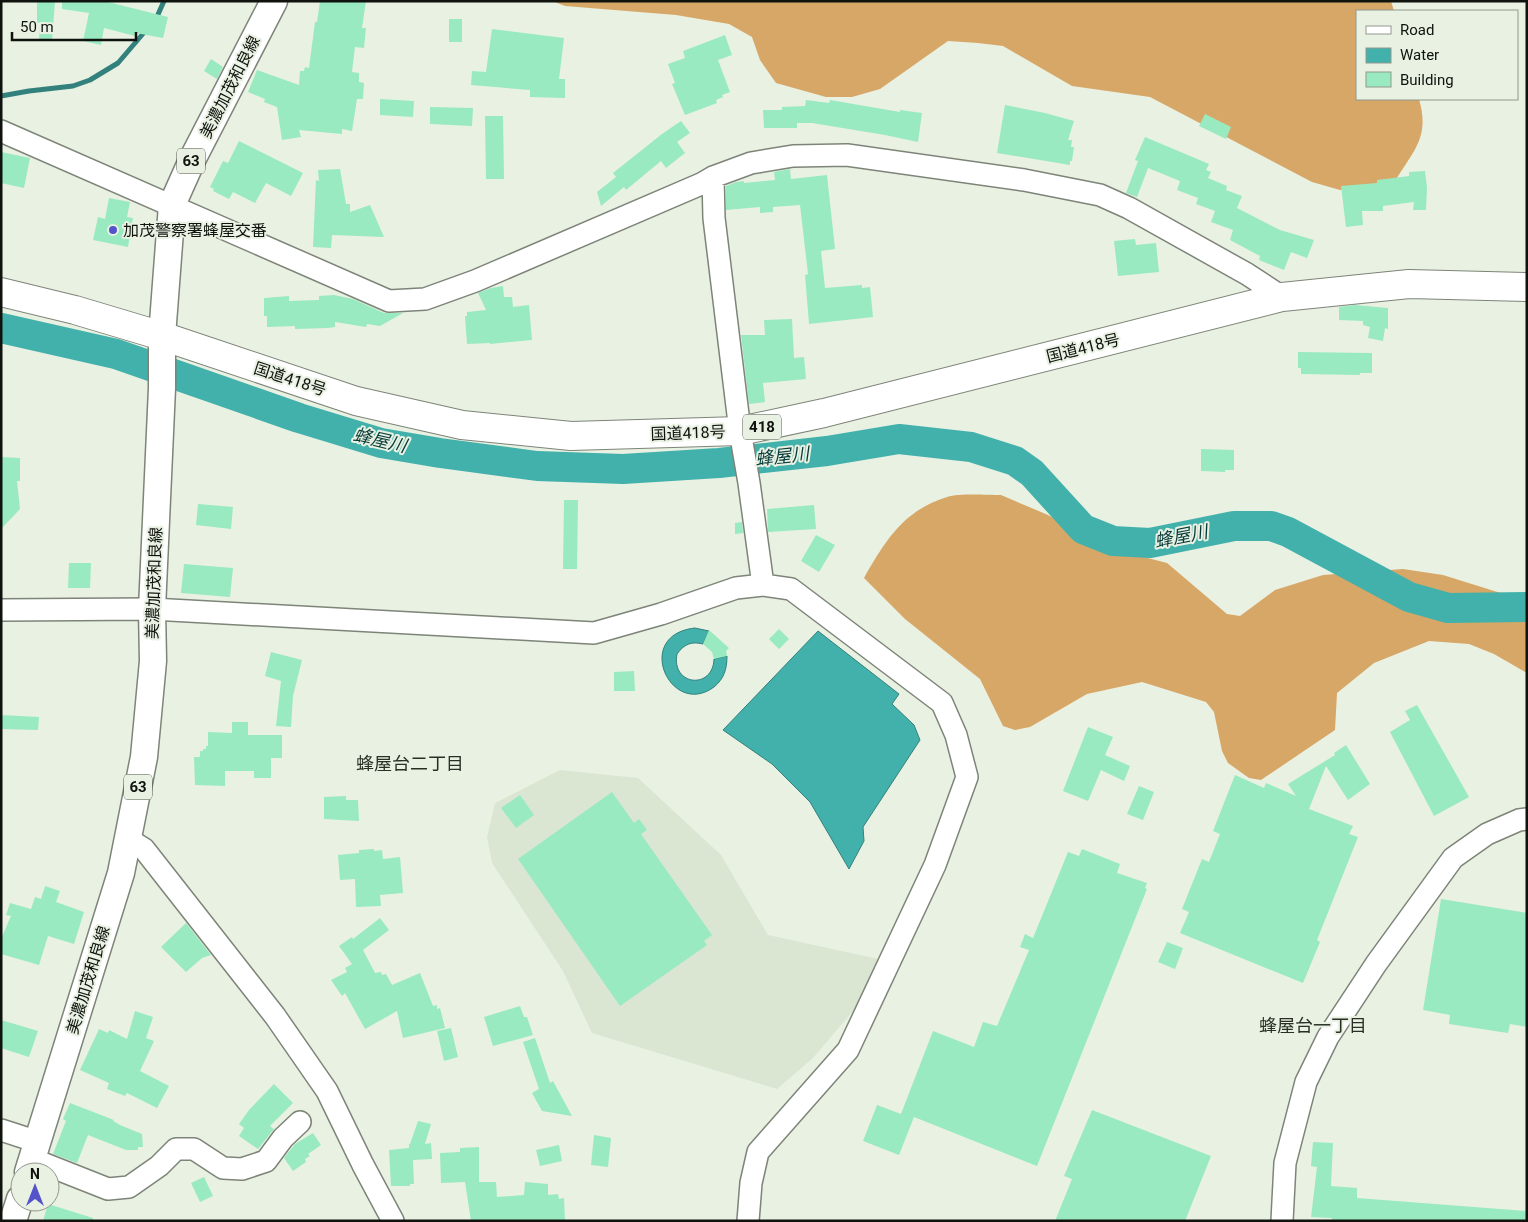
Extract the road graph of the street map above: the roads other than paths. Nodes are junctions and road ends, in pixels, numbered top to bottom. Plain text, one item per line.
1 (274, 1) edge
2 (1, 131) edge
3 (713, 177) junction
4 (172, 205) junction
5 (1527, 287) edge
6 (1, 292) edge
7 (1282, 297) junction
8 (162, 336) junction
9 (740, 431) junction
10 (763, 585) junction
11 (152, 609) junction
12 (1, 610) edge
13 (1527, 819) edge
14 (128, 838) junction
15 (300, 1122) dead end
16 (1, 1130) edge
17 (33, 1158) edge
18 (393, 1221) edge
19 (748, 1221) edge
20 (1282, 1221) edge

1 - 4 main road, 美濃加茂和良線 / 63
2 - 4 street
3 - 4 street
3 - 7 street
3 - 9 street
4 - 8 main road, 美濃加茂和良線 / 63
5 - 7 highway, 国道418号 / 418
6 - 8 highway, 国道418号 / 418
7 - 9 highway, 国道418号 / 418
8 - 9 highway, 国道418号 / 418
8 - 11 main road, 美濃加茂和良線 / 63
9 - 10 street
10 - 11 street
10 - 19 street
11 - 12 street
11 - 14 main road, 美濃加茂和良線 / 63
13 - 20 street
14 - 17 main road, 美濃加茂和良線 / 63
14 - 18 street
15 - 17 street
16 - 17 street

